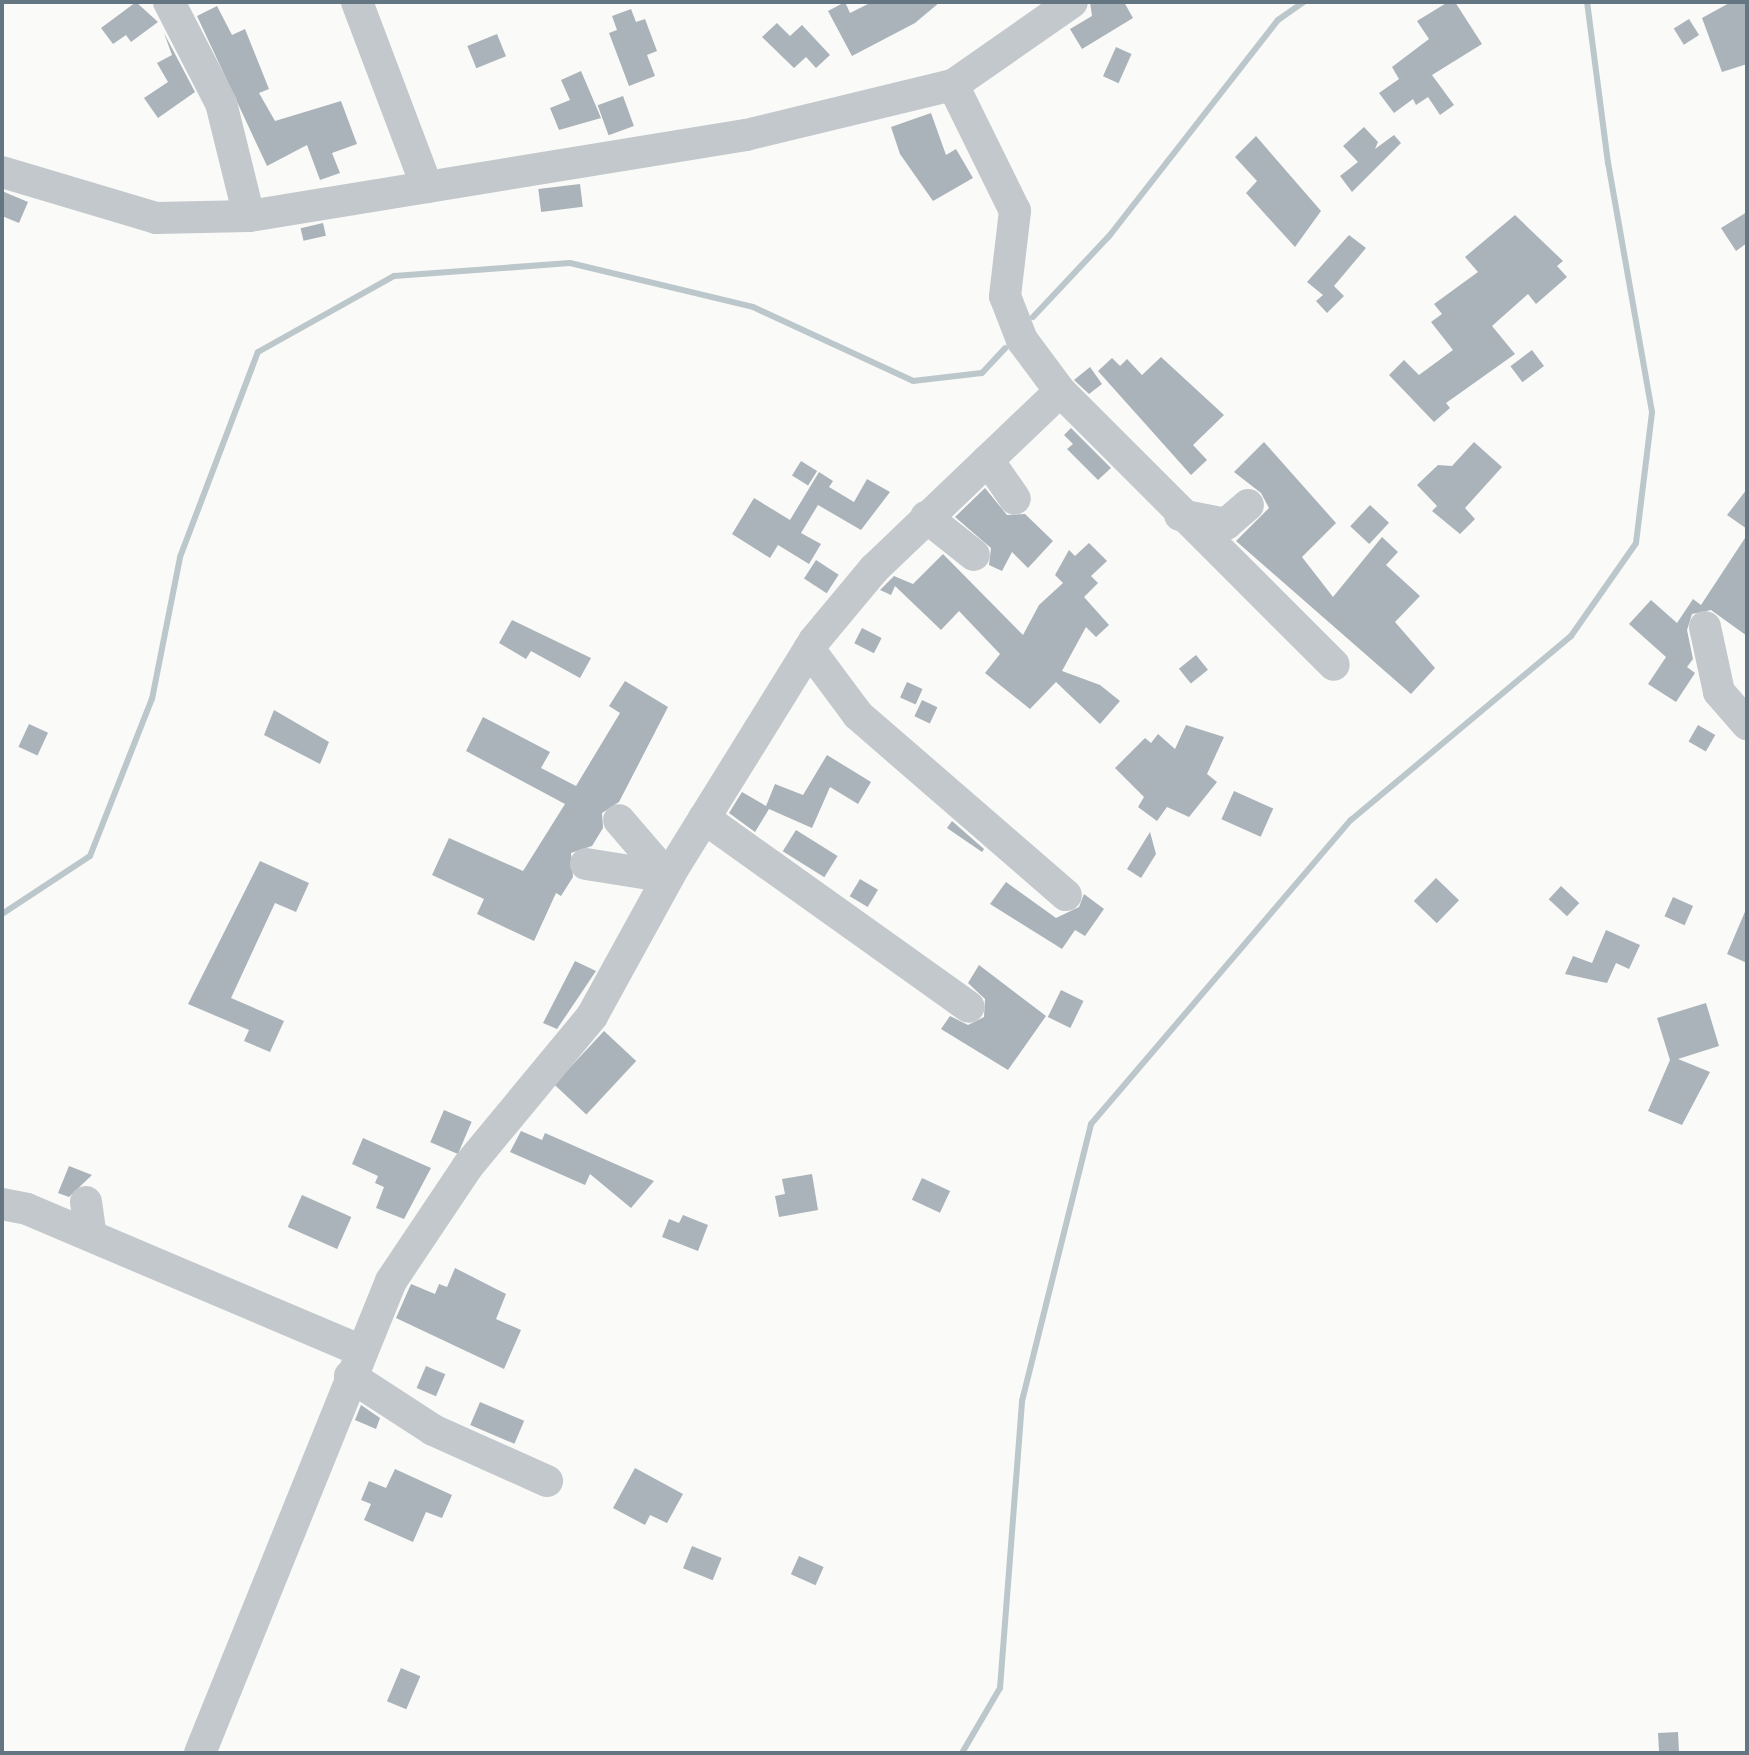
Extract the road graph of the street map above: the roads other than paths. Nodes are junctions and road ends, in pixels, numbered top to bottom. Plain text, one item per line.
1 (169, 2) edge
2 (357, 2) edge
3 (1072, 2) edge
4 (953, 85) junction
5 (2, 172) edge
6 (427, 187) junction
7 (249, 216) junction
8 (1054, 383) junction
9 (988, 460) junction
10 (1016, 499) dead end
11 (1248, 505) dead end
12 (1180, 515) junction
13 (926, 517) junction
14 (974, 555) dead end
15 (1705, 627) dead end
16 (809, 649) junction
17 (1334, 665) dead end
18 (1747, 724) edge
19 (704, 818) junction
20 (619, 820) dead end
21 (586, 864) dead end
22 (668, 877) junction
23 (1066, 895) dead end
24 (969, 1007) dead end
25 (86, 1202) dead end
26 (2, 1204) edge
27 (91, 1236) junction
28 (355, 1363) junction
29 (547, 1481) dead end
30 (200, 1753) edge

1 - 7 street
2 - 6 street
3 - 4 street
4 - 6 street
4 - 8 street
5 - 7 street
6 - 7 street
8 - 9 street
8 - 12 street
9 - 10 street
9 - 13 street
11 - 12 street
12 - 17 street
13 - 14 street
13 - 16 street
15 - 18 street
16 - 19 street
16 - 23 street
19 - 22 street
19 - 24 street
20 - 22 street
21 - 22 street
22 - 28 street
25 - 27 street
26 - 27 street
27 - 28 street
28 - 29 street
28 - 30 street

